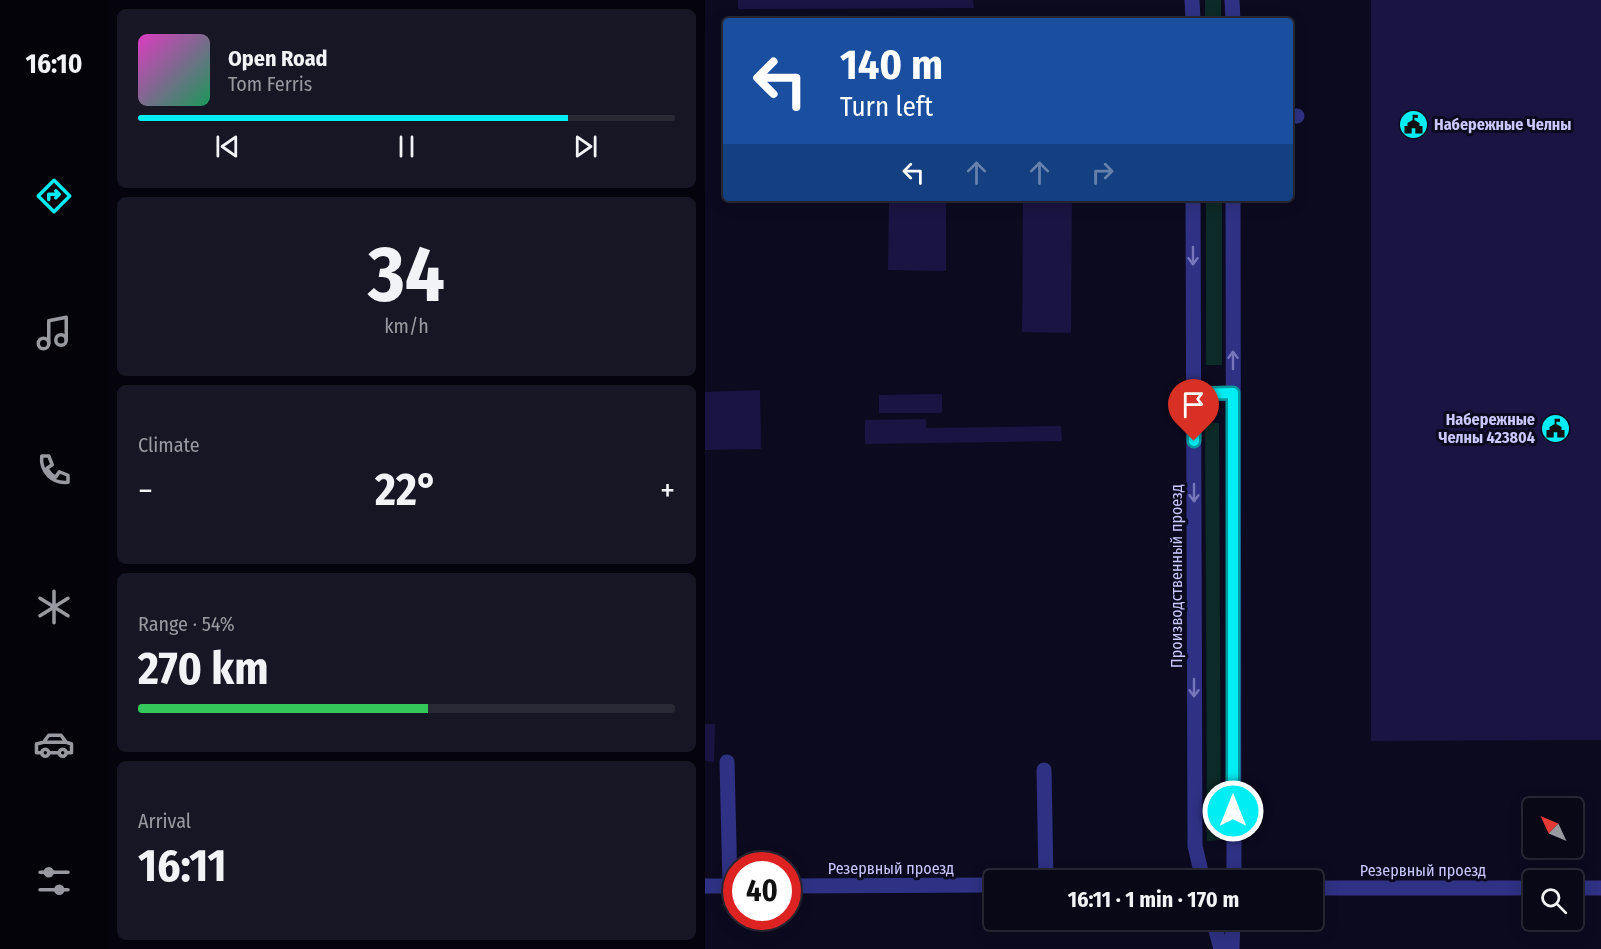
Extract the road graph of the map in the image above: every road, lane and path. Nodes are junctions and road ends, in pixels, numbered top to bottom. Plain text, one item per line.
1 (1192, 0) edge
2 (1232, 0) edge
3 (1193, 18) edge
4 (1233, 18) edge
5 (1193, 201) edge
6 (1233, 201) edge
7 (1233, 393) junction
8 (1194, 394) junction
9 (727, 762) dead end
10 (1044, 770) dead end
11 (731, 852) edge
12 (1046, 870) edge
13 (1201, 870) edge
14 (1234, 870) edge
15 (984, 885) edge
16 (705, 886) edge
17 (723, 886) edge
18 (801, 886) edge
19 (1323, 888) edge
20 (1523, 888) edge
21 (1583, 888) edge
22 (1601, 888) edge
23 (1216, 930) edge
24 (1233, 930) edge
25 (1221, 949) edge
26 (1232, 949) edge

1 - 3 street
2 - 4 street
5 -> 8 street, Производственный проезд
7 -> 6 street
7 - 8 street
7 - 14 street
8 -> 13 street, Производственный проезд
9 - 11 street
10 - 12 street
15 - 18 street, Резервный проезд
16 - 17 street
19 - 20 street, Резервный проезд
21 - 22 street
23 - 25 street
24 - 26 street

